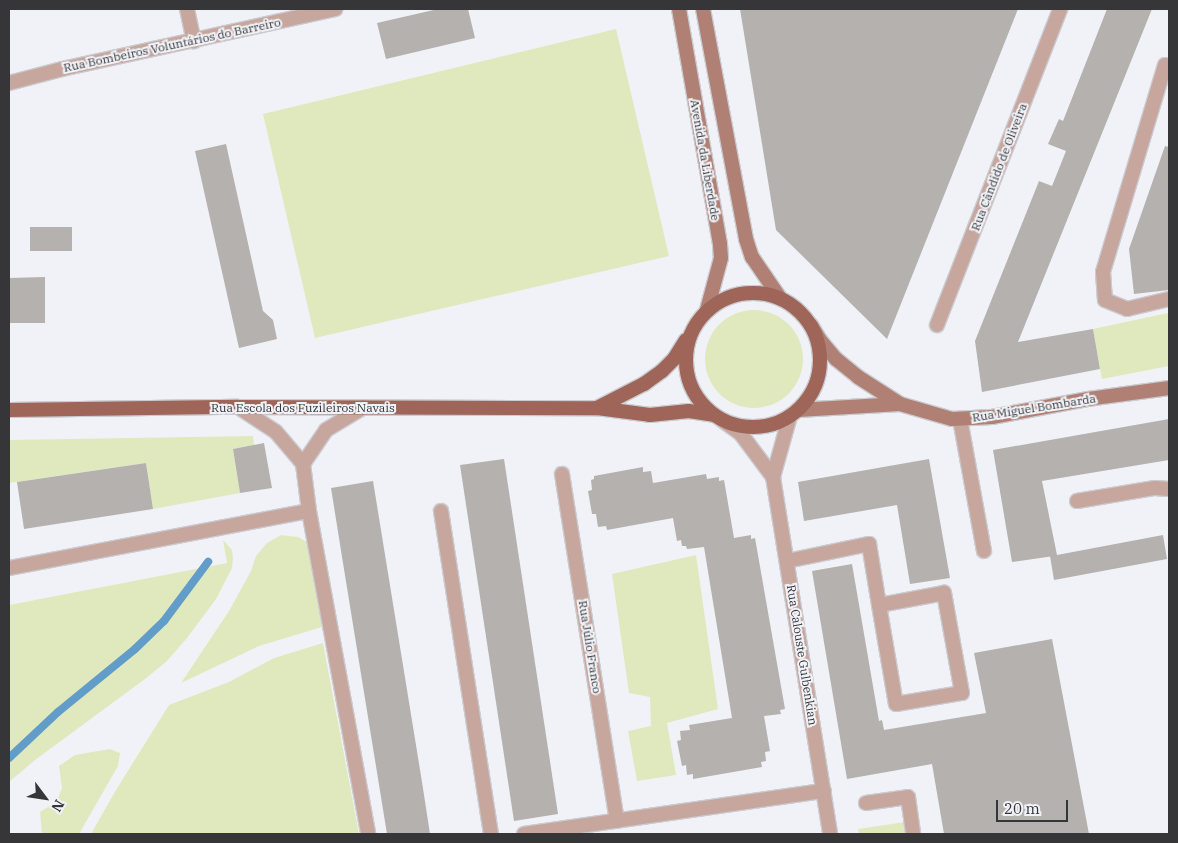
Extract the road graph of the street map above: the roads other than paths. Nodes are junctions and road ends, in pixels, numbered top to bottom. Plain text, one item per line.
1 (187, 9) edge
2 (335, 9) edge
3 (679, 9) edge
4 (703, 9) edge
5 (1060, 9) edge
6 (194, 41) junction
7 (1165, 65) dead end
8 (9, 83) edge
9 (780, 298) junction
10 (1169, 299) edge
11 (707, 310) junction
12 (810, 324) junction
13 (937, 325) dead end
14 (694, 328) junction
15 (1169, 388) edge
16 (900, 404) junction
17 (238, 407) junction
18 (364, 407) junction
19 (597, 408) junction
20 (9, 410) edge
21 (794, 413) junction
22 (718, 418) junction
23 (960, 419) junction
24 (303, 464) junction
25 (562, 474) dead end
26 (773, 477) junction
27 (1169, 489) edge
28 (1077, 501) dead end
29 (309, 510) junction
30 (441, 511) dead end
31 (984, 551) dead end
32 (787, 561) junction
33 (9, 568) edge
34 (879, 605) junction
35 (824, 792) junction
36 (866, 803) dead end
37 (617, 821) junction
38 (368, 834) edge
39 (491, 834) edge
40 (524, 834) edge
41 (830, 834) edge
42 (913, 834) edge

1 - 6 street
2 - 6 street, Rua Bombeiros Voluntários do Barreiro
3 - 11 main road, Avenida da Liberdade
4 - 9 main road, Avenida da Liberdade
5 - 13 street, Rua Cândido de Oliveira
6 - 8 street, Rua Bombeiros Voluntários do Barreiro
7 - 10 street
9 - 11 main road
9 - 12 main road
11 - 14 main road
12 - 16 main road, Rua Miguel Bombarda
12 - 21 main road
14 - 19 main road, Rua Escola dos Fuzileiros Navais
14 - 22 main road
15 - 23 main road, Rua Miguel Bombarda
16 - 21 main road, Rua Miguel Bombarda
16 - 23 main road, Rua Miguel Bombarda
17 - 18 main road, Rua Escola dos Fuzileiros Navais
17 - 20 main road, Rua Escola dos Fuzileiros Navais
17 - 24 street
18 - 19 main road, Rua Escola dos Fuzileiros Navais
18 - 24 street
19 - 22 main road, Rua Escola dos Fuzileiros Navais
21 - 22 main road
21 - 26 street, Rua Calouste Gulbenkian
22 - 26 street, Rua Calouste Gulbenkian
23 - 31 street
24 - 29 street
25 - 37 street, Rua Júlio Franco
26 - 32 street, Rua Calouste Gulbenkian
27 - 28 street
29 - 33 street
29 - 38 street
30 - 39 street
32 - 34 street
32 - 35 street, Rua Calouste Gulbenkian
34 - 34 street
35 - 37 street
35 - 41 street, Rua Calouste Gulbenkian
36 - 42 street
37 - 40 street

